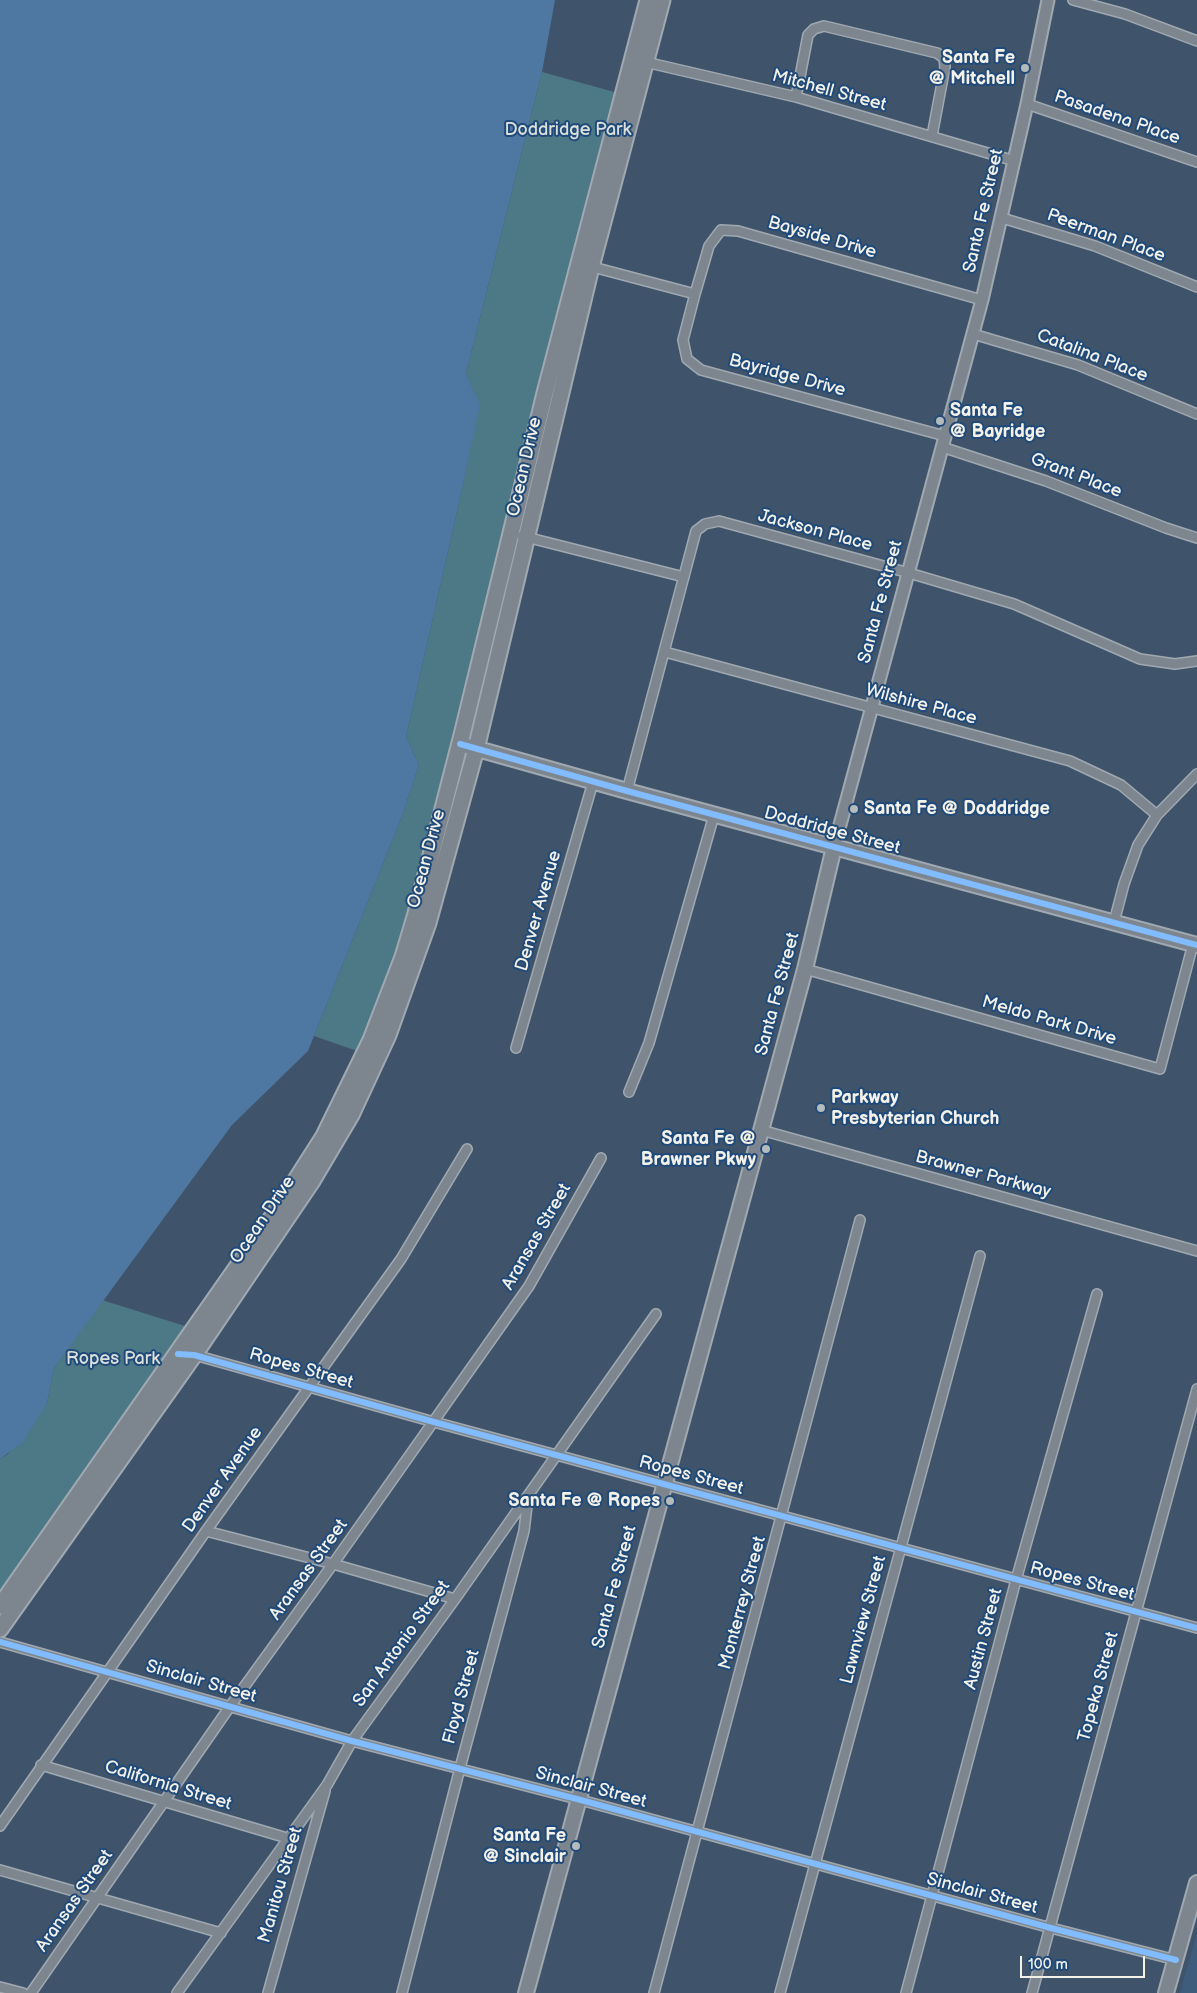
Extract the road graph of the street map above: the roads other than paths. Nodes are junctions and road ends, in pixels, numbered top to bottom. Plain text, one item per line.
1 (648, 0) edge
2 (662, 0) edge
3 (1048, 0) edge
4 (1073, 0) edge
5 (1197, 41) edge
6 (640, 61) junction
7 (796, 97) junction
8 (1027, 104) junction
9 (932, 136) junction
10 (1015, 161) junction
11 (1197, 162) edge
12 (1002, 218) junction
13 (585, 265) junction
14 (1197, 287) edge
15 (695, 294) junction
16 (982, 300) junction
17 (973, 334) junction
18 (545, 393) junction
19 (561, 397) junction
20 (1197, 414) edge
21 (944, 442) junction
22 (530, 459) junction
23 (546, 461) junction
24 (511, 533) junction
25 (528, 537) junction
26 (1197, 538) edge
27 (909, 573) junction
28 (684, 577) junction
29 (665, 652) junction
30 (1197, 662) edge
31 (873, 708) junction
32 (460, 744) junction
33 (476, 749) junction
34 (1197, 774) edge
35 (593, 782) junction
36 (627, 792) junction
37 (1157, 814) junction
38 (714, 815) junction
39 (834, 847) junction
40 (1114, 922) junction
41 (1195, 944) edge
42 (805, 968) junction
43 (397, 992) junction
44 (516, 1048) dead end
45 (629, 1092) dead end
46 (761, 1130) junction
47 (467, 1149) dead end
48 (601, 1158) dead end
49 (860, 1220) dead end
50 (1197, 1251) edge
51 (980, 1256) dead end
52 (252, 1258) junction
53 (1097, 1294) dead end
54 (656, 1314) dead end
55 (178, 1354) junction
56 (194, 1354) junction
57 (309, 1387) junction
58 (1197, 1389) edge
59 (434, 1422) junction
60 (558, 1455) junction
61 (663, 1484) junction
62 (528, 1496) junction
63 (83, 1499) junction
64 (783, 1515) junction
65 (206, 1531) junction
66 (901, 1547) junction
67 (333, 1564) junction
68 (1016, 1580) junction
69 (20, 1589) junction
70 (455, 1599) junction
71 (0, 1606) edge
72 (1136, 1612) junction
73 (1197, 1628) edge
74 (0, 1629) edge
75 (0, 1642) edge
76 (109, 1672) junction
77 (231, 1706) junction
78 (352, 1741) junction
79 (41, 1765) junction
80 (460, 1768) junction
81 (327, 1785) junction
82 (577, 1799) junction
83 (164, 1803) junction
84 (0, 1826) edge
85 (698, 1832) junction
86 (287, 1838) junction
87 (814, 1865) junction
88 (0, 1870) edge
89 (1197, 1883) edge
90 (933, 1896) junction
91 (96, 1897) junction
92 (1051, 1928) junction
93 (221, 1932) junction
94 (1176, 1960) junction
95 (0, 1987) edge
96 (23, 1993) edge
97 (30, 1993) edge
98 (177, 1993) edge
99 (268, 1993) edge
100 (402, 1993) edge
101 (526, 1993) edge
102 (654, 1993) edge
103 (780, 1993) edge
104 (906, 1993) edge
105 (1032, 1993) edge
106 (1166, 1993) edge

1 - 6 main road, Ocean Drive
2 - 6 main road, Ocean Drive
3 - 8 street, Santa Fe Street
4 - 5 street
6 - 7 street, Mitchell Street
6 - 13 main road, Ocean Drive
7 - 9 street, Mitchell Street
7 - 9 street
8 - 10 street, Santa Fe Street
8 - 11 street, Pasadena Place
9 - 10 street, Mitchell Street
10 - 12 street, Santa Fe Street
12 - 14 street, Peerman Place
12 - 16 street, Santa Fe Street
13 - 15 street
13 - 18 main road, Ocean Drive
13 - 19 main road, Ocean Drive
15 - 16 street, Bayside Drive
15 - 21 street, Bayridge Drive
16 - 17 street, Santa Fe Street
17 - 20 street, Catalina Place
17 - 21 street, Santa Fe Street
18 - 19 main road
18 - 22 main road, Ocean Drive
19 - 23 main road, Ocean Drive
21 - 26 street, Grant Place
21 - 27 street, Santa Fe Street
22 - 23 main road
22 - 24 main road, Ocean Drive
23 - 25 main road, Ocean Drive
24 - 25 street
24 - 32 main road, Ocean Drive
25 - 28 street
25 - 33 main road, Ocean Drive
27 - 28 street, Jackson Place
27 - 30 street, Jackson Place
27 - 31 street, Santa Fe Street
28 - 29 street
29 - 31 street, Wilshire Place
29 - 36 street
31 - 37 street, Wilshire Place
31 - 39 street, Santa Fe Street
32 - 33 main road, Doddridge Street
32 - 43 main road, Ocean Drive
33 - 35 main road, Doddridge Street
33 - 43 main road, Ocean Drive
34 - 37 street
35 - 36 main road, Doddridge Street
35 - 44 street, Denver Avenue
36 - 38 main road, Doddridge Street
37 - 40 street
38 - 39 main road, Doddridge Street
38 - 45 street
39 - 40 main road, Doddridge Street
39 - 42 main road, Santa Fe Street
40 - 41 main road, Doddridge Street
41 - 42 street, Meldo Park Drive
42 - 46 main road, Santa Fe Street
43 - 52 main road, Ocean Drive
46 - 50 street, Brawner Parkway
46 - 61 main road, Santa Fe Street
47 - 57 street, Denver Avenue
48 - 59 street, Aransas Street
49 - 64 street, Monterrey Street
51 - 66 street, Lawnview Street
52 - 55 main road, Ocean Drive
52 - 56 main road, Ocean Drive
53 - 68 street, Austin Street
54 - 60 street, San Antonio Street
55 - 56 street, Ropes Street
55 - 63 main road, Ocean Drive
56 - 57 street, Ropes Street
56 - 63 main road, Ocean Drive
57 - 59 street, Ropes Street
57 - 65 street, Denver Avenue
58 - 72 street, Topeka Street
59 - 60 street, Ropes Street
59 - 67 street, Aransas Street
60 - 61 street, Ropes Street
60 - 62 street, San Antonio Street
61 - 64 street, Ropes Street
61 - 82 main road, Santa Fe Street
62 - 70 street, San Antonio Street
62 - 80 street, Floyd Street
63 - 69 main road, Ocean Drive
64 - 66 street, Ropes Street
64 - 85 street, Monterrey Street
65 - 67 street
65 - 76 street, Denver Avenue
66 - 68 street, Ropes Street
66 - 87 street, Lawnview Street
67 - 70 street
67 - 77 street, Aransas Street
68 - 72 street, Ropes Street
68 - 90 street, Austin Street
69 - 71 main road, Ocean Drive
69 - 74 main road, Ocean Drive
70 - 78 street, San Antonio Street
72 - 73 street, Ropes Street
72 - 92 street, Topeka Street
75 - 76 street, Sinclair Street
76 - 77 street, Sinclair Street
76 - 79 street, Denver Avenue
77 - 78 street, Sinclair Street
77 - 83 street, Aransas Street
78 - 80 street, Sinclair Street
78 - 81 street, San Antonio Street
79 - 83 street, California Street
79 - 84 street, Denver Avenue
80 - 82 street, Sinclair Street
80 - 100 street, Floyd Street
81 - 86 street, San Antonio Street
81 - 99 street, Manitou Street
82 - 85 street, Sinclair Street
82 - 101 main road, Santa Fe Street
83 - 86 street, California Street
83 - 91 street, Aransas Street
85 - 87 street, Sinclair Street
85 - 102 street, Monterrey Street
86 - 93 street, San Antonio Street
87 - 90 street, Sinclair Street
87 - 103 street, Lawnview Street
88 - 91 street
89 - 94 main road
90 - 92 street, Sinclair Street
90 - 104 street, Austin Street
91 - 93 street
91 - 97 street, Aransas Street
92 - 94 street, Sinclair Street
92 - 105 street, Topeka Street
93 - 98 street, San Antonio Street
94 - 106 main road
95 - 96 street

